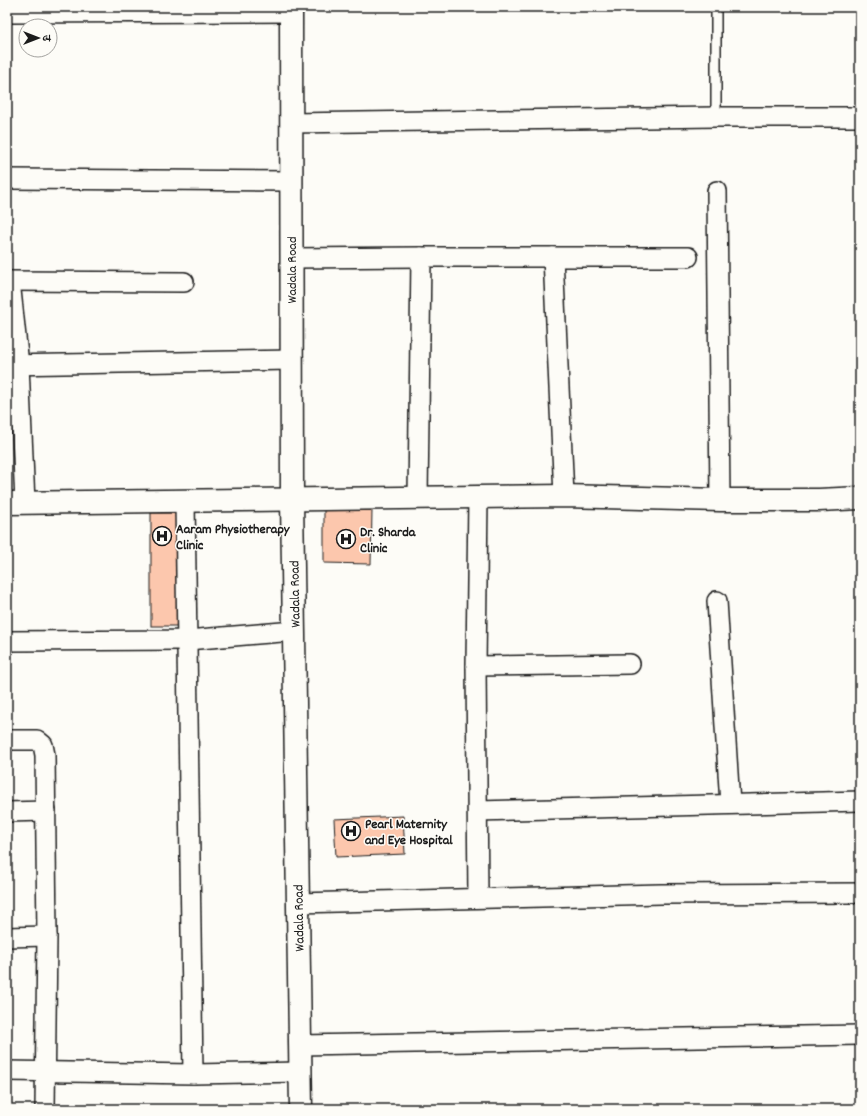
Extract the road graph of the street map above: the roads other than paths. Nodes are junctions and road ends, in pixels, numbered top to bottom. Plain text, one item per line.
1 (716, 7) edge
2 (291, 9) edge
3 (7, 13) edge
4 (716, 116) junction
5 (860, 117) edge
6 (291, 123) junction
7 (7, 179) edge
8 (291, 181) junction
9 (717, 192) dead end
10 (421, 257) junction
11 (553, 257) junction
12 (688, 257) dead end
13 (291, 258) junction
14 (9, 281) edge
15 (184, 282) dead end
16 (292, 360) junction
17 (13, 365) edge
18 (564, 496) junction
19 (418, 497) junction
20 (478, 497) junction
21 (860, 498) edge
22 (292, 500) junction
23 (720, 500) junction
24 (186, 502) junction
25 (16, 503) edge
26 (717, 601) dead end
27 (294, 631) junction
28 (187, 640) junction
29 (7, 641) edge
30 (630, 664) dead end
31 (476, 666) junction
32 (7, 740) edge
33 (860, 801) edge
34 (730, 804) junction
35 (46, 811) junction
36 (478, 811) junction
37 (7, 812) edge
38 (860, 893) edge
39 (478, 898) junction
40 (298, 903) junction
41 (47, 936) junction
42 (7, 937) edge
43 (860, 1035) edge
44 (300, 1045) junction
45 (7, 1071) edge
46 (44, 1072) junction
47 (300, 1072) junction
48 (193, 1074) junction
49 (45, 1109) edge
50 (300, 1109) edge

1 - 4 lane
2 - 3 street
2 - 6 street, Wadala Road
4 - 5 street
4 - 6 street
6 - 8 street, Wadala Road
7 - 8 street
8 - 13 street, Wadala Road
9 - 23 street
10 - 11 street
10 - 13 street
10 - 19 street
11 - 12 street
11 - 18 street
13 - 16 street, Wadala Road
14 - 15 street
14 - 17 street
16 - 17 street
16 - 22 street, Wadala Road
17 - 25 street
18 - 20 street
18 - 23 street
19 - 20 street
19 - 22 street
20 - 31 street
21 - 23 street
22 - 24 street
22 - 27 street, Wadala Road
24 - 25 street
24 - 28 street
26 - 34 street
27 - 28 street
27 - 40 street, Wadala Road
28 - 29 street
28 - 48 street
30 - 31 street
31 - 36 street
32 - 35 street
33 - 34 street
34 - 36 street
35 - 37 street
35 - 41 street
36 - 39 street
38 - 39 street
39 - 40 street
40 - 44 street, Wadala Road
41 - 42 street
41 - 46 street
43 - 44 street
44 - 47 street, Wadala Road
45 - 46 street
46 - 48 street
46 - 49 street
47 - 48 street
47 - 50 street, Wadala Road

